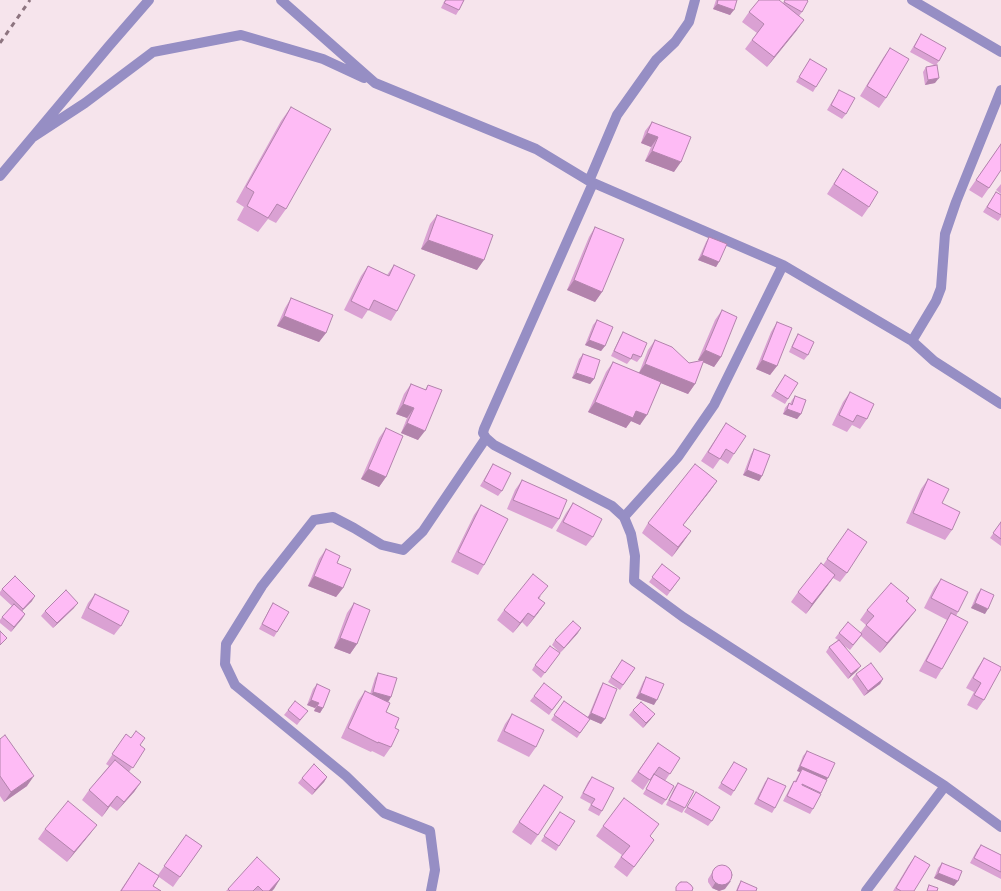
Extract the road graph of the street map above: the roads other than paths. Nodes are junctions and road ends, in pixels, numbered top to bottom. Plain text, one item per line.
1 (149, 0) edge
2 (281, 0) edge
3 (695, 0) edge
4 (912, 0) edge
5 (1001, 52) edge
6 (375, 82) junction
7 (1001, 90) edge
8 (33, 137) junction
9 (0, 176) edge
10 (590, 182) junction
11 (783, 265) junction
12 (912, 341) junction
13 (1001, 404) edge
14 (486, 438) junction
15 (624, 517) junction
16 (945, 786) junction
17 (1001, 827) edge
18 (431, 891) edge
19 (866, 891) edge

1 - 8 street
2 - 6 street
3 - 10 street
4 - 5 street
6 - 8 street
6 - 10 street
7 - 12 street
8 - 9 street
10 - 11 street
10 - 14 street
11 - 12 street
11 - 15 street
12 - 13 street
14 - 15 street
14 - 18 street
15 - 16 street
16 - 17 street
16 - 19 street

